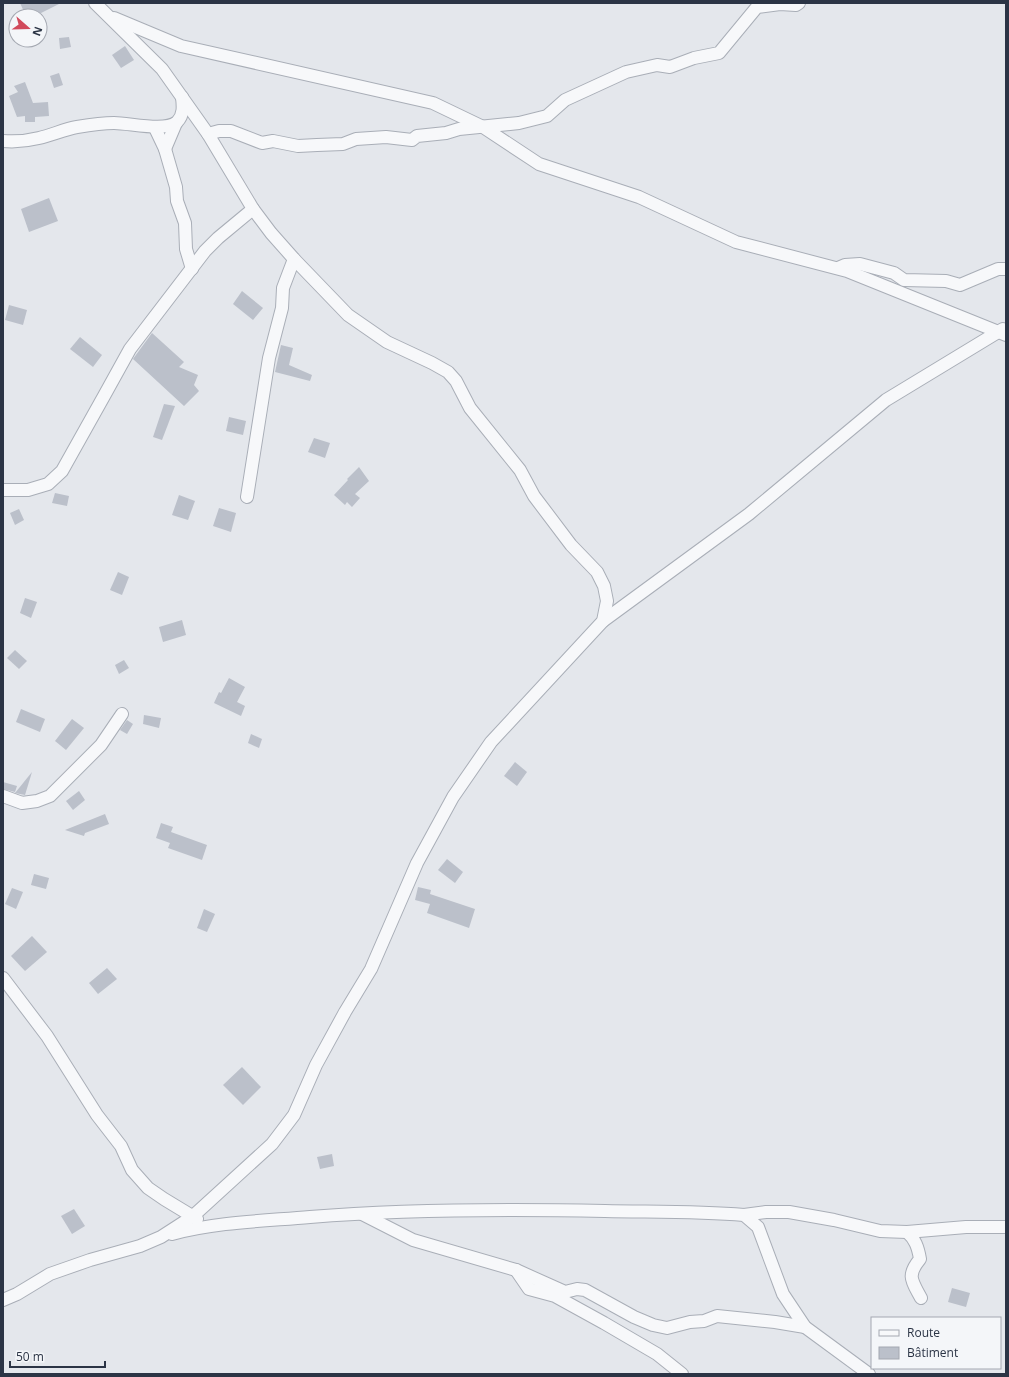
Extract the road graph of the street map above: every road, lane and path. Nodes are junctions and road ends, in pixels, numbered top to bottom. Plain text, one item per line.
1 (95, 3) edge
2 (799, 3) edge
3 (109, 16) junction
4 (182, 96) junction
5 (176, 123) junction
6 (484, 127) junction
7 (156, 128) junction
8 (208, 134) junction
9 (3, 141) edge
10 (165, 149) junction
11 (253, 209) junction
12 (294, 259) junction
13 (837, 268) junction
14 (192, 269) junction
15 (1006, 269) edge
16 (1003, 332) edge
17 (3, 490) edge
18 (247, 496) dead end
19 (606, 596) junction
20 (632, 600) junction
21 (603, 621) junction
22 (122, 714) dead end
23 (3, 796) edge
24 (3, 978) edge
25 (360, 1213) junction
26 (744, 1215) junction
27 (192, 1217) junction
28 (220, 1225) junction
29 (1006, 1227) edge
30 (906, 1232) junction
31 (161, 1237) junction
32 (516, 1270) junction
33 (921, 1298) dead end
34 (3, 1300) edge
35 (805, 1327) junction
36 (682, 1374) edge
37 (869, 1374) edge

1 - 3 street
2 - 6 street
3 - 4 street
3 - 6 street
4 - 5 street
4 - 8 street
5 - 7 street
5 - 10 street
6 - 8 street
6 - 13 street
7 - 9 street
7 - 10 street
8 - 11 street
10 - 14 street
11 - 12 street
11 - 14 street
12 - 18 street
12 - 19 street
13 - 15 street
13 - 16 street
14 - 17 street
16 - 20 street
19 - 20 street
19 - 21 street
20 - 21 street
21 - 27 street
22 - 23 street
24 - 27 street
25 - 26 street
25 - 28 street
25 - 32 street
26 - 30 street
26 - 35 street
27 - 28 street
27 - 31 street
28 - 31 street
29 - 30 street
30 - 33 street
31 - 34 street
32 - 35 street
32 - 36 street
35 - 37 street

